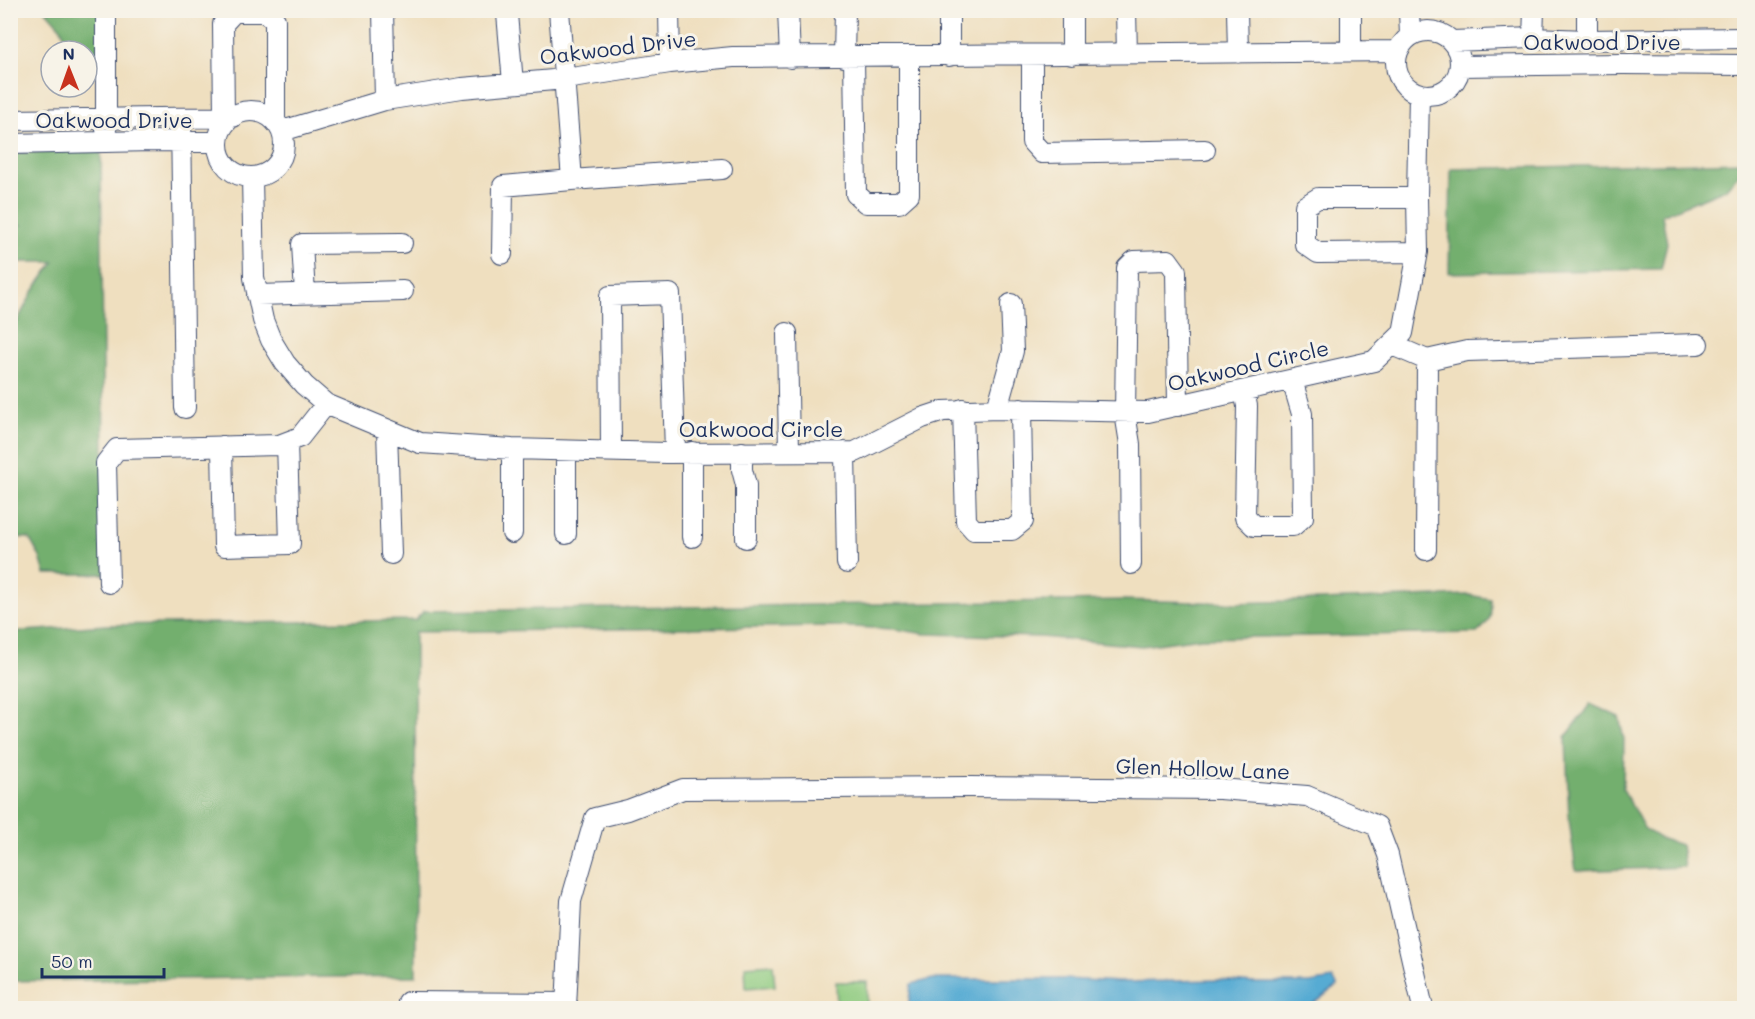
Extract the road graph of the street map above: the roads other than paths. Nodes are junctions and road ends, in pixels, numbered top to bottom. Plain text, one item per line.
1 (106, 10) edge
2 (383, 10) edge
3 (510, 10) edge
4 (560, 10) edge
5 (669, 10) edge
6 (788, 10) edge
7 (844, 10) edge
8 (949, 10) edge
9 (1072, 10) edge
10 (1126, 10) edge
11 (1237, 10) edge
12 (1351, 10) edge
13 (1409, 10) edge
14 (1534, 10) edge
15 (1587, 10) edge
16 (1533, 38) junction
17 (1722, 38) junction
18 (1744, 38) edge
19 (1559, 39) junction
20 (1587, 40) junction
21 (1452, 41) junction
22 (1404, 44) junction
23 (1351, 51) junction
24 (1238, 52) junction
25 (1127, 54) junction
26 (1032, 55) junction
27 (1072, 55) junction
28 (849, 57) junction
29 (909, 57) junction
30 (949, 57) junction
31 (790, 58) junction
32 (670, 63) junction
33 (1561, 64) junction
34 (1724, 65) junction
35 (1744, 65) edge
36 (1460, 66) junction
37 (565, 79) junction
38 (513, 83) junction
39 (1419, 94) junction
40 (385, 100) junction
41 (229, 117) junction
42 (182, 118) junction
43 (106, 119) junction
44 (10, 120) edge
45 (278, 126) junction
46 (106, 142) junction
47 (182, 142) junction
48 (218, 142) junction
49 (10, 144) edge
50 (1205, 150) dead end
51 (722, 169) dead end
52 (252, 177) junction
53 (572, 180) junction
54 (1417, 198) junction
55 (402, 243) dead end
56 (1418, 252) junction
57 (502, 254) dead end
58 (403, 291) dead end
59 (305, 294) junction
60 (257, 295) junction
61 (1011, 304) dead end
62 (787, 333) dead end
63 (1698, 344) dead end
64 (1392, 345) junction
65 (1427, 360) junction
66 (1292, 380) junction
67 (1244, 391) junction
68 (326, 404) junction
69 (1178, 406) junction
70 (185, 408) dead end
71 (963, 409) junction
72 (997, 409) junction
73 (1021, 409) junction
74 (1125, 413) junction
75 (387, 430) junction
76 (287, 442) junction
77 (222, 446) junction
78 (512, 449) junction
79 (566, 451) junction
80 (611, 451) junction
81 (684, 452) junction
82 (742, 452) junction
83 (789, 452) junction
84 (844, 452) junction
85 (512, 533) dead end
86 (566, 534) dead end
87 (692, 537) dead end
88 (746, 538) dead end
89 (1425, 550) dead end
90 (391, 554) dead end
91 (846, 563) dead end
92 (1131, 564) dead end
93 (109, 583) dead end
94 (408, 1002) dead end
95 (566, 1005) edge
96 (1423, 1008) edge

1 - 43 street
2 - 40 street
3 - 38 street
4 - 37 street
5 - 32 street
6 - 31 street
7 - 28 street
8 - 30 street
9 - 27 street
10 - 25 street
11 - 24 street
12 - 23 street
13 - 22 street
14 - 16 street
15 - 20 street
16 - 19 street, Oakwood Drive
16 - 21 street, Oakwood Drive
17 - 18 street, Oakwood Drive
17 - 20 street, Oakwood Drive
17 - 34 street
19 - 20 street, Oakwood Drive
19 - 33 street
21 - 22 street
21 - 36 street
22 - 23 street, Oakwood Drive
22 - 39 street
23 - 24 street, Oakwood Drive
24 - 25 street, Oakwood Drive
25 - 27 street, Oakwood Drive
26 - 27 street, Oakwood Drive
26 - 30 street, Oakwood Drive
26 - 50 street
28 - 29 street, Oakwood Drive
28 - 29 street
28 - 31 street, Oakwood Drive
29 - 30 street, Oakwood Drive
31 - 32 street, Oakwood Drive
32 - 37 street, Oakwood Drive
33 - 34 street, Oakwood Drive
33 - 36 street, Oakwood Drive
34 - 35 street, Oakwood Drive
36 - 39 street
37 - 38 street, Oakwood Drive
37 - 53 street
38 - 40 street, Oakwood Drive
39 - 54 street, Oakwood Circle
40 - 45 street, Oakwood Drive
41 - 42 street, Oakwood Drive
41 - 45 street
41 - 45 street
41 - 48 street
42 - 43 street, Oakwood Drive
42 - 47 street
43 - 44 street, Oakwood Drive
43 - 46 street
45 - 52 street
46 - 47 street, Oakwood Drive
46 - 49 street, Oakwood Drive
47 - 48 street, Oakwood Drive
47 - 70 street
48 - 52 street
51 - 53 street
52 - 60 street, Oakwood Circle
53 - 57 street
54 - 56 street, Oakwood Circle
54 - 56 street
55 - 59 street
56 - 64 street, Oakwood Circle
58 - 59 street
59 - 60 street
60 - 68 street, Oakwood Circle
61 - 72 street
62 - 83 street
63 - 65 street
64 - 65 street
64 - 66 street, Oakwood Circle
65 - 89 street
66 - 67 street, Oakwood Circle
66 - 67 street
67 - 69 street, Oakwood Circle
68 - 75 street, Oakwood Circle
68 - 76 street
69 - 74 street, Oakwood Circle
69 - 74 street
71 - 72 street, Oakwood Circle
71 - 73 street
71 - 84 street, Oakwood Circle
72 - 73 street, Oakwood Circle
73 - 74 street, Oakwood Circle
74 - 92 street
75 - 78 street, Oakwood Circle
75 - 90 street
76 - 77 street
76 - 77 street
77 - 93 street
78 - 79 street, Oakwood Circle
78 - 85 street
79 - 80 street, Oakwood Circle
79 - 86 street
80 - 81 street, Oakwood Circle
80 - 81 street
81 - 82 street, Oakwood Circle
81 - 87 street
82 - 83 street, Oakwood Circle
82 - 88 street
83 - 84 street, Oakwood Circle
84 - 91 street
94 - 95 street
95 - 96 street, Glen Hollow Lane

